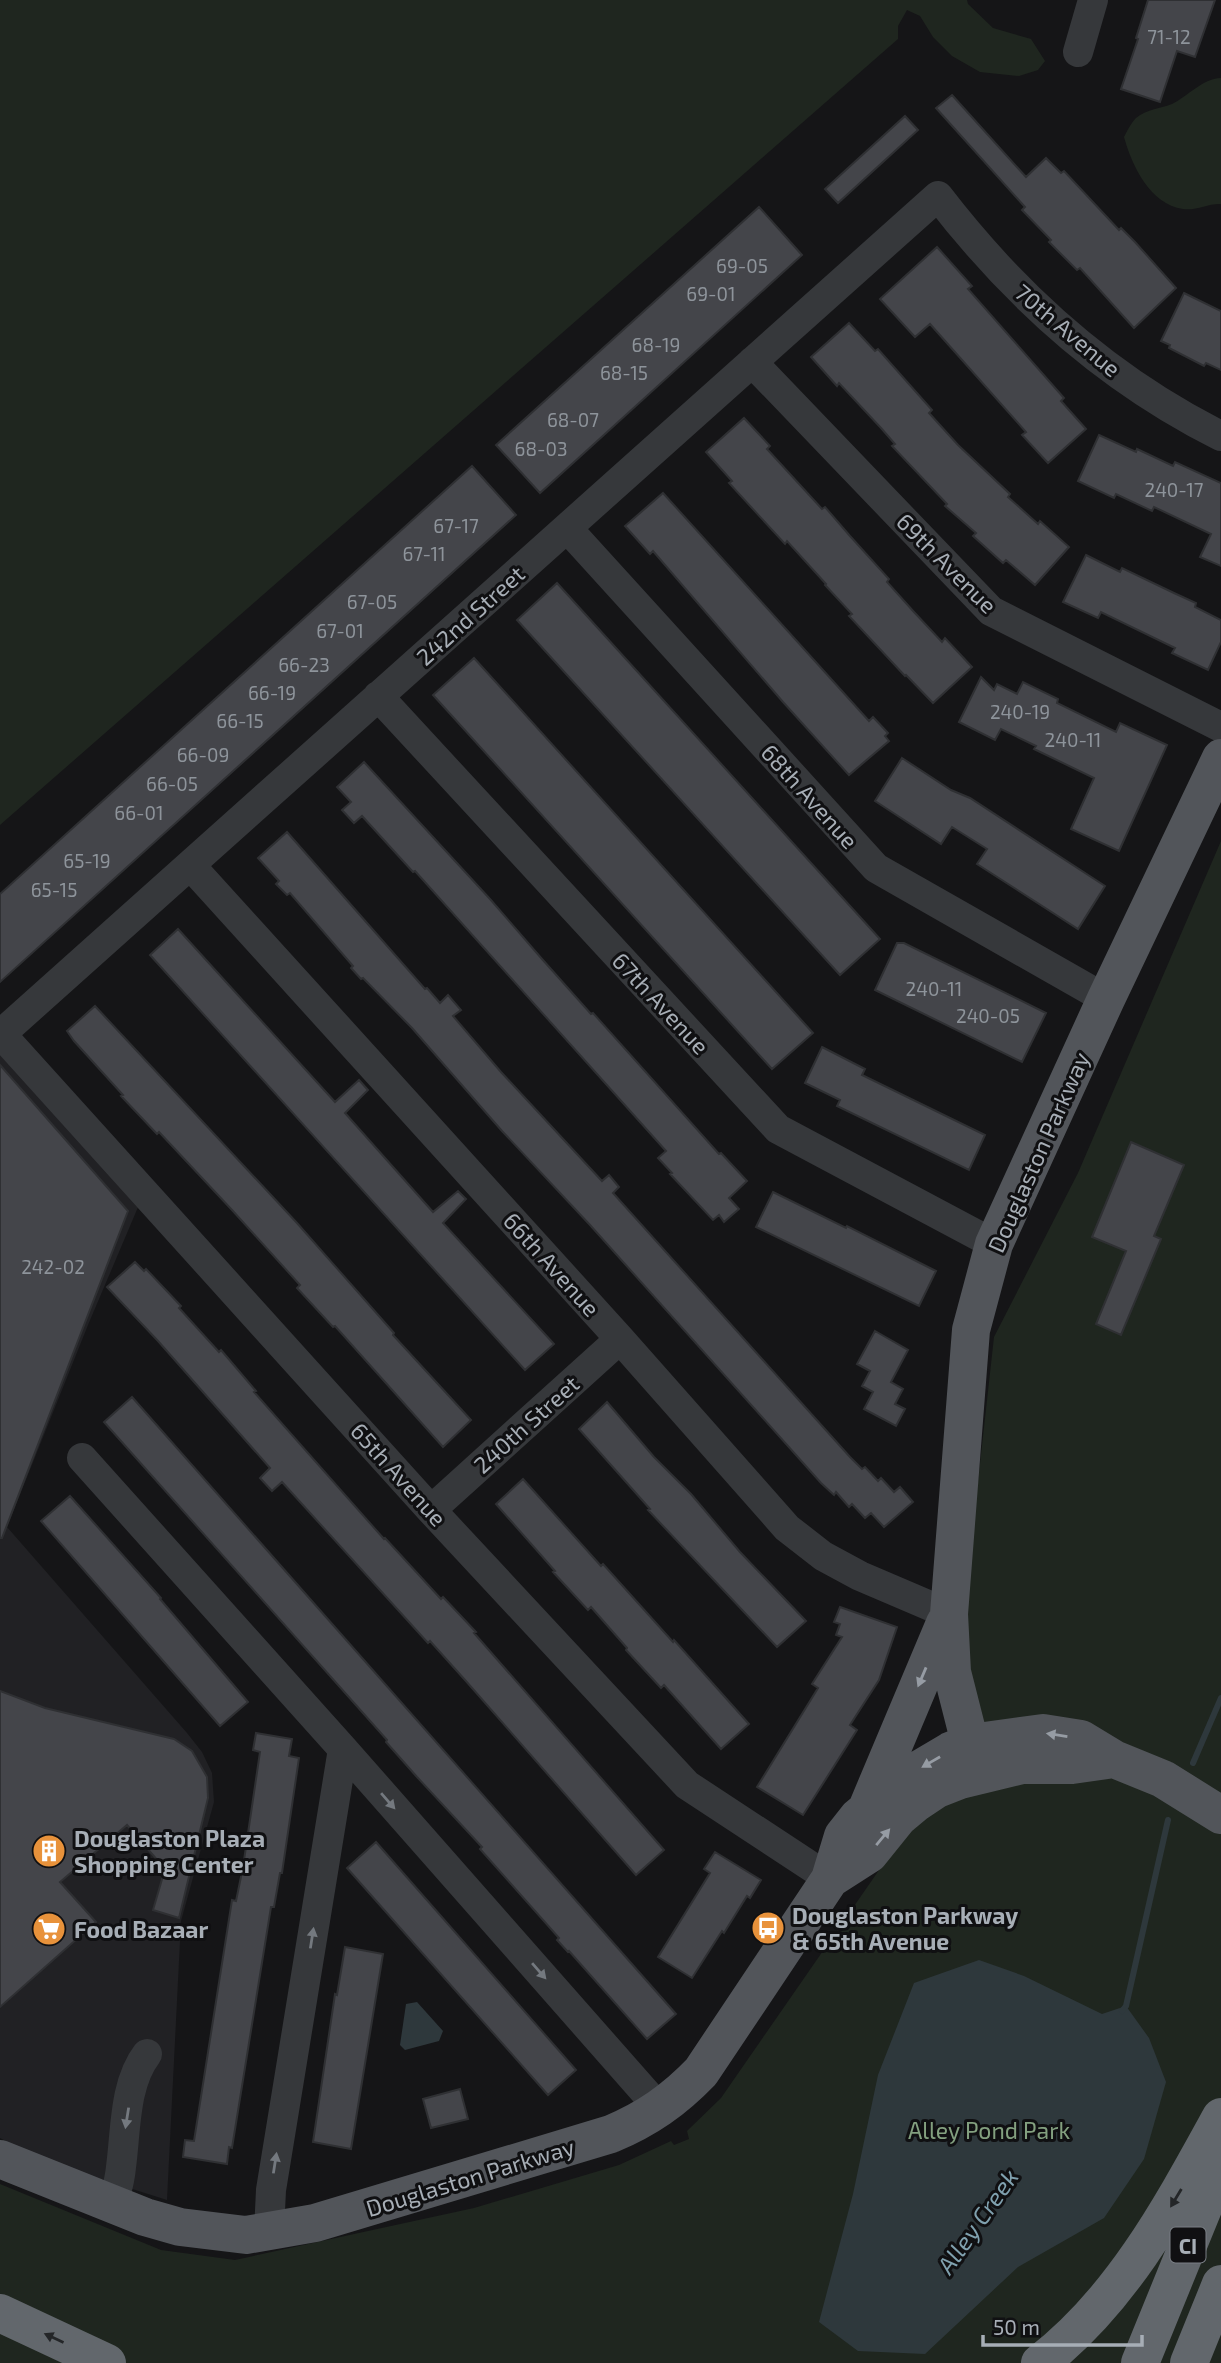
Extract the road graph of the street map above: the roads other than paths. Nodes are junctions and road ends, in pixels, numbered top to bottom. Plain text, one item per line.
1 (1093, 0) edge
2 (1078, 52) dead end
3 (939, 195) joint
4 (752, 362) junction
5 (1221, 436) edge
6 (567, 528) junction
7 (378, 696) junction
8 (1221, 727) edge
9 (1221, 758) edge
10 (190, 864) junction
11 (1106, 999) junction
12 (1, 1034) edge
13 (994, 1244) junction
14 (620, 1339) junction
15 (82, 1458) dead end
16 (431, 1510) junction
17 (949, 1615) junction
18 (343, 1749) junction
19 (985, 1756) junction
20 (867, 1808) junction
21 (1221, 1815) edge
22 (830, 1879) junction
23 (147, 2054) dead end
24 (660, 2109) junction
25 (1221, 2117) edge
26 (0, 2159) edge
27 (1221, 2164) edge
28 (113, 2205) junction
29 (269, 2231) junction
30 (1221, 2284) edge
31 (0, 2313) edge
32 (1221, 2322) edge
33 (107, 2363) edge
34 (1040, 2363) edge
35 (1140, 2363) edge
36 (1189, 2363) edge
37 (1206, 2363) edge

1 - 2 street
3 - 4 street, 242nd Street
3 - 5 street, 70th Avenue
4 - 6 street, 242nd Street
4 - 8 street, 69th Avenue
6 - 7 street, 242nd Street
6 - 11 street, 68th Avenue
7 - 10 street, 242nd Street
7 - 13 street, 67th Avenue
9 - 11 main road, Douglaston Parkway
10 - 12 street, 242nd Street
10 - 14 street, 66th Avenue
11 - 13 main road, Douglaston Parkway
12 - 16 street, 65th Avenue
13 - 17 main road, Douglaston Parkway
14 - 16 street, 240th Street
14 - 17 street, 66th Avenue
15 - 18 street
16 - 22 street, 65th Avenue
17 - 19 main road
17 -> 20 main road, Douglaston Parkway
18 -> 24 street
29 -> 18 street
19 -> 20 main road, Douglaston Parkway
19 - 21 main road
22 -> 19 main road, Douglaston Parkway
20 - 22 main road, Douglaston Parkway
22 - 24 main road, Douglaston Parkway
23 -> 28 street
24 - 29 main road, Douglaston Parkway
25 -> 34 highway
26 - 28 main road, Douglaston Parkway
27 - 35 highway, CI
28 - 29 main road, Douglaston Parkway
30 - 36 highway, CI
33 -> 31 highway
32 - 37 highway

